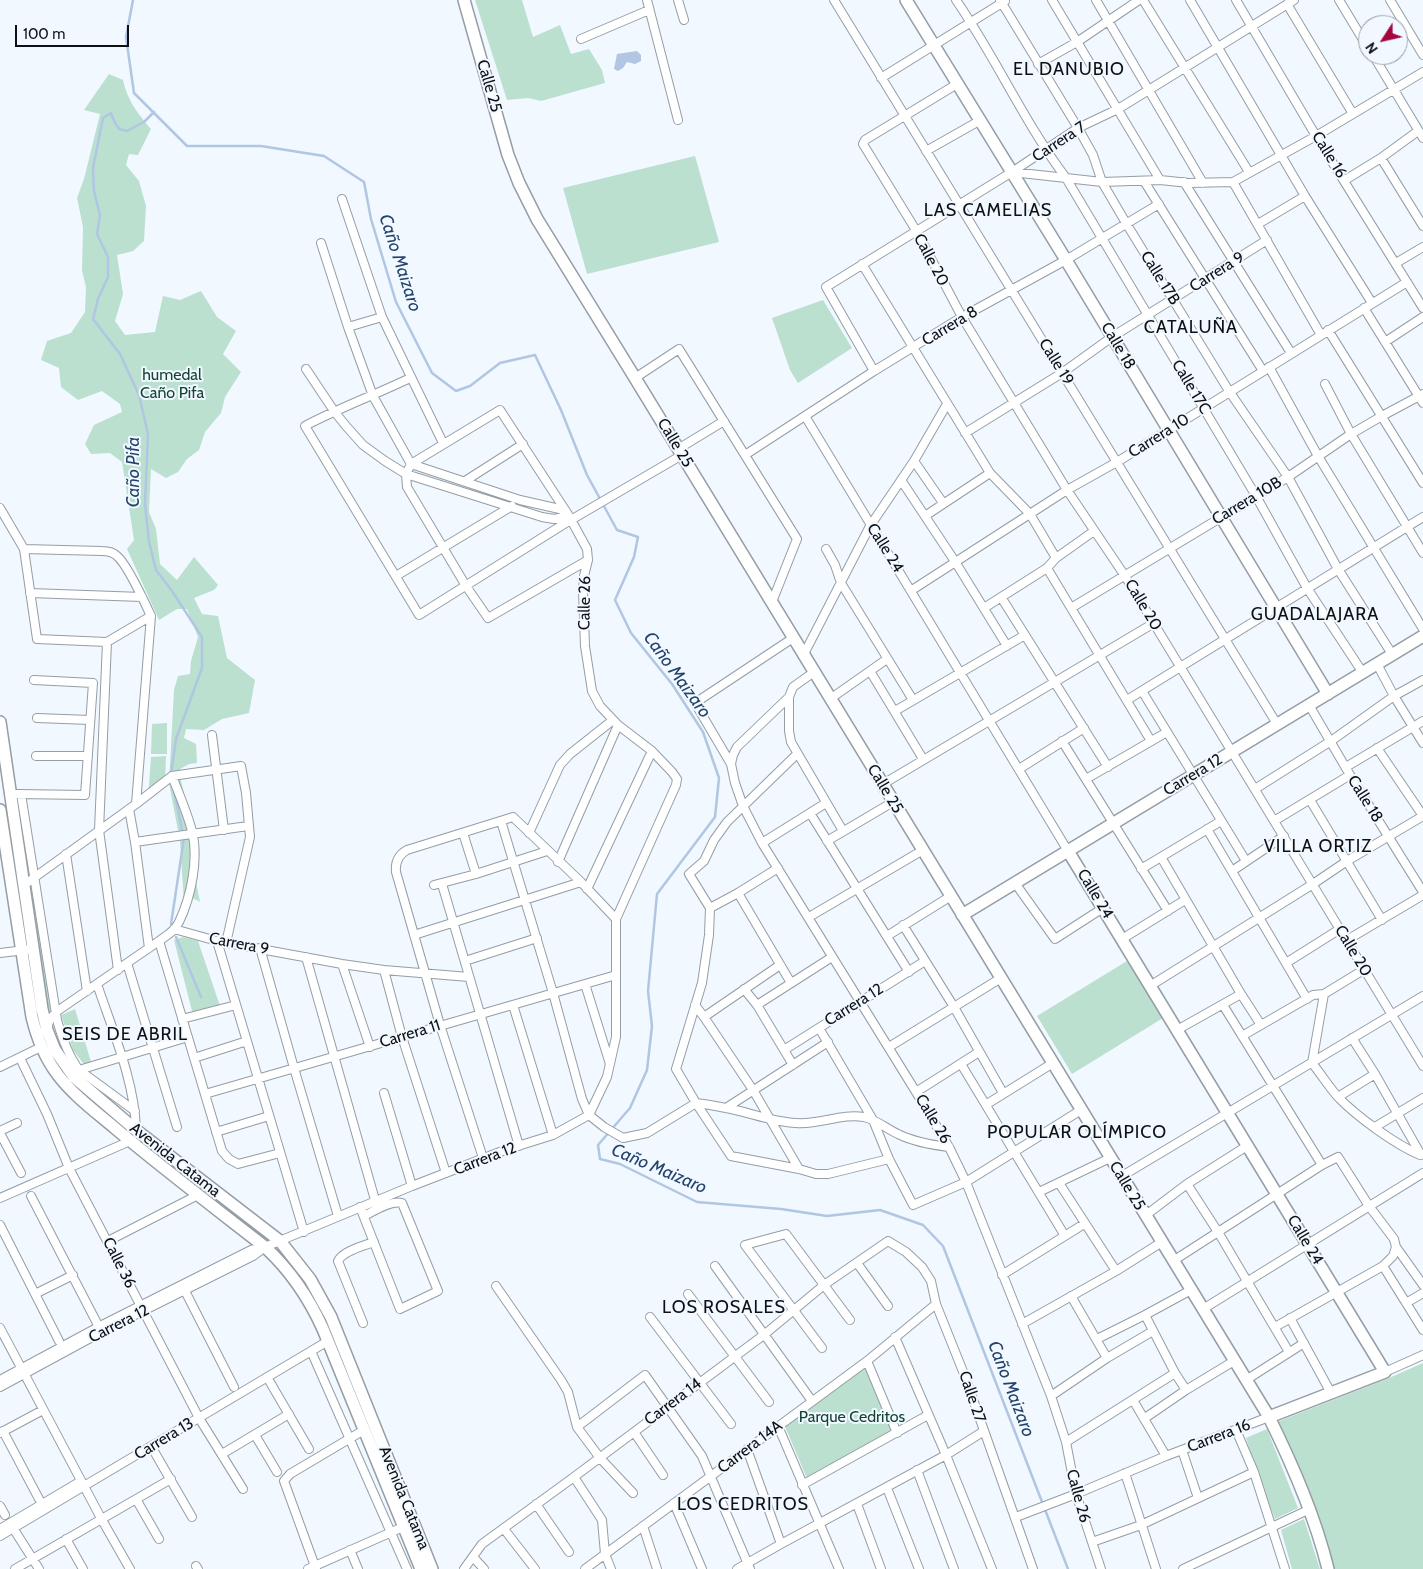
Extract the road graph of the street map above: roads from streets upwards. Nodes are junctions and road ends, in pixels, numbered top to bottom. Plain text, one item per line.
1 (464, 0) edge
2 (647, 0) edge
3 (678, 0) edge
4 (834, 0) edge
5 (906, 0) edge
6 (956, 0) edge
7 (1052, 0) edge
8 (1096, 0) edge
9 (1141, 0) edge
10 (1190, 0) edge
11 (1236, 0) edge
12 (1339, 0) edge
13 (1390, 0) edge
14 (1003, 1) edge
15 (1291, 2) edge
16 (649, 10) junction
17 (684, 20) dead end
18 (1108, 20) junction
19 (972, 23) junction
20 (1252, 26) junction
21 (1358, 31) edge
22 (580, 39) dead end
23 (1077, 42) junction
24 (934, 46) junction
25 (1218, 47) junction
26 (1423, 55) edge
27 (1038, 64) junction
28 (1378, 65) edge
29 (1185, 67) junction
30 (1423, 72) edge
31 (882, 78) junction
32 (957, 84) junction
33 (1148, 90) junction
34 (1394, 90) junction
35 (1118, 108) junction
36 (1353, 114) junction
37 (905, 116) junction
38 (678, 120) dead end
39 (979, 121) junction
40 (1078, 128) junction
41 (1418, 131) junction
42 (1316, 136) junction
43 (1423, 138) edge
44 (1046, 150) junction
45 (926, 151) junction
46 (1282, 154) junction
47 (1381, 158) junction
48 (1012, 172) junction
49 (1249, 172) junction
50 (1066, 178) junction
51 (1160, 180) junction
52 (1345, 180) junction
53 (1144, 181) junction
54 (1102, 182) junction
55 (1184, 182) junction
56 (1233, 182) junction
57 (1204, 183) junction
58 (1305, 196) junction
59 (342, 199) dead end
60 (1159, 204) junction
61 (960, 205) junction
62 (1126, 223) junction
63 (1258, 224) junction
64 (1423, 226) edge
65 (916, 232) junction
66 (1102, 239) junction
67 (1267, 240) junction
68 (321, 243) dead end
69 (1423, 247) edge
70 (1066, 260) junction
71 (1233, 262) junction
72 (1396, 263) junction
73 (862, 264) junction
74 (1205, 279) junction
75 (1406, 282) junction
76 (1011, 290) junction
77 (1420, 298) edge
78 (1173, 299) junction
79 (1372, 303) junction
80 (1364, 308) junction
81 (1423, 308) edge
82 (1148, 315) junction
83 (382, 317) junction
84 (962, 317) junction
85 (1423, 317) edge
86 (348, 327) junction
87 (1325, 332) junction
88 (1112, 337) junction
89 (1385, 342) junction
90 (913, 348) junction
91 (1291, 354) junction
92 (306, 369) dead end
93 (1266, 369) junction
94 (874, 371) junction
95 (1062, 373) junction
96 (410, 378) junction
97 (636, 378) junction
98 (1325, 384) dead end
99 (1230, 391) junction
100 (373, 396) junction
101 (1422, 398) edge
102 (1015, 403) junction
103 (947, 404) junction
104 (1204, 408) junction
105 (334, 411) junction
106 (805, 416) junction
107 (1382, 416) junction
108 (724, 421) junction
109 (1168, 430) junction
110 (965, 433) junction
111 (1351, 434) junction
112 (443, 444) junction
113 (522, 444) junction
114 (680, 452) junction
115 (745, 455) junction
116 (1318, 456) junction
117 (914, 461) junction
118 (1117, 462) junction
119 (411, 464) junction
120 (990, 473) junction
121 (406, 474) junction
122 (1288, 477) junction
123 (901, 480) junction
124 (465, 481) junction
125 (1423, 483) edge
126 (1067, 490) junction
127 (1256, 496) junction
128 (520, 500) junction
129 (943, 503) junction
130 (510, 507) junction
131 (0, 508) edge
132 (1030, 514) junction
133 (568, 516) junction
134 (924, 516) junction
135 (1221, 517) junction
136 (1423, 518) edge
137 (870, 526) junction
138 (1407, 528) junction
139 (1094, 531) junction
140 (24, 548) junction
141 (443, 548) junction
142 (1170, 548) junction
143 (1374, 548) junction
144 (826, 550) dead end
145 (1423, 553) edge
146 (1056, 558) junction
147 (588, 560) junction
148 (956, 563) junction
149 (1047, 568) junction
150 (1338, 569) junction
151 (396, 576) junction
152 (1125, 576) junction
153 (841, 583) junction
154 (466, 586) junction
155 (1307, 588) junction
156 (912, 590) junction
157 (30, 593) junction
158 (142, 597) junction
159 (1001, 597) junction
160 (772, 602) junction
161 (984, 608) junction
162 (1072, 608) junction
163 (1277, 609) junction
164 (151, 616) junction
165 (1154, 623) junction
166 (1423, 629) edge
167 (1025, 635) junction
168 (1423, 636) edge
169 (793, 638) junction
170 (1226, 640) junction
171 (107, 642) junction
172 (1007, 646) junction
173 (804, 654) junction
174 (1392, 654) junction
175 (1100, 655) junction
176 (888, 659) junction
177 (1377, 664) junction
178 (1181, 667) junction
179 (870, 671) junction
180 (814, 672) junction
181 (961, 673) junction
182 (1363, 673) junction
183 (34, 680) dead end
184 (1423, 680) edge
185 (1055, 682) junction
186 (1142, 691) junction
187 (1328, 694) junction
188 (789, 696) junction
189 (1394, 696) junction
190 (830, 698) junction
191 (913, 700) junction
192 (1127, 700) junction
193 (1309, 705) junction
194 (895, 711) junction
195 (37, 718) dead end
196 (90, 720) junction
197 (990, 720) junction
198 (1423, 721) edge
199 (0, 722) edge
200 (616, 723) junction
201 (1277, 724) junction
202 (1412, 726) junction
203 (1084, 728) junction
204 (1166, 732) junction
205 (212, 735) dead end
206 (1062, 741) junction
207 (1151, 741) junction
208 (1331, 741) junction
209 (1423, 743) edge
210 (1377, 748) junction
211 (652, 751) junction
212 (1232, 752) junction
213 (797, 754) junction
214 (36, 756) dead end
215 (88, 756) junction
216 (923, 759) junction
217 (731, 764) junction
218 (1108, 767) junction
219 (1019, 769) junction
220 (218, 770) junction
221 (1348, 771) junction
222 (172, 776) junction
223 (1192, 776) junction
224 (1086, 780) junction
225 (883, 784) junction
226 (1255, 789) junction
227 (16, 794) junction
228 (1310, 800) junction
229 (893, 802) junction
230 (136, 804) junction
231 (826, 804) junction
232 (743, 806) junction
233 (129, 809) junction
234 (0, 810) edge
235 (810, 813) junction
236 (1423, 816) edge
237 (501, 821) junction
238 (1221, 821) junction
239 (1274, 821) junction
240 (1112, 824) junction
241 (248, 826) junction
242 (1207, 829) junction
243 (99, 830) junction
244 (224, 830) junction
245 (843, 831) junction
246 (192, 833) junction
247 (463, 833) junction
248 (529, 834) junction
249 (1284, 836) junction
250 (1389, 836) junction
251 (827, 841) junction
252 (135, 842) junction
253 (762, 843) junction
254 (922, 850) junction
255 (1068, 851) junction
256 (548, 852) junction
257 (66, 854) junction
258 (1161, 857) junction
259 (1246, 861) junction
260 (1346, 861) junction
261 (514, 862) junction
262 (558, 862) junction
263 (778, 868) junction
264 (1141, 869) junction
265 (1232, 870) junction
266 (476, 874) junction
267 (29, 881) junction
268 (581, 882) junction
269 (1015, 883) junction
270 (1313, 884) junction
271 (587, 889) junction
272 (857, 889) junction
273 (738, 893) junction
274 (1423, 894) edge
275 (951, 896) junction
276 (525, 900) junction
277 (1186, 900) junction
278 (710, 908) junction
279 (1103, 908) junction
280 (1168, 911) junction
281 (962, 915) junction
282 (808, 917) junction
283 (1259, 918) junction
284 (616, 919) junction
285 (1382, 920) junction
286 (453, 923) junction
287 (903, 926) junction
288 (174, 928) junction
289 (1340, 929) junction
290 (414, 935) junction
291 (887, 936) junction
292 (537, 938) junction
293 (1122, 939) junction
294 (1347, 940) junction
295 (159, 941) junction
296 (217, 941) junction
297 (226, 943) junction
298 (1214, 946) junction
299 (149, 948) junction
300 (260, 948) junction
301 (27, 950) junction
302 (0, 953) edge
303 (306, 957) junction
304 (832, 957) junction
305 (465, 961) junction
306 (926, 961) junction
307 (127, 963) junction
308 (1286, 963) junction
309 (342, 964) junction
310 (780, 965) junction
311 (1365, 969) junction
312 (118, 970) junction
313 (384, 970) junction
314 (909, 972) junction
315 (427, 974) junction
316 (616, 975) junction
317 (469, 977) junction
318 (1001, 978) junction
319 (791, 983) junction
320 (97, 984) junction
321 (585, 984) junction
322 (1150, 986) junction
323 (744, 989) junction
324 (87, 991) junction
325 (554, 993) junction
326 (1241, 994) junction
327 (1324, 994) junction
328 (1423, 996) edge
329 (1307, 999) junction
330 (860, 1001) junction
331 (236, 1005) junction
332 (513, 1005) junction
333 (695, 1005) junction
334 (757, 1005) junction
335 (1223, 1005) junction
336 (954, 1007) junction
337 (56, 1012) junction
338 (480, 1014) junction
339 (1392, 1015) junction
340 (704, 1017) junction
341 (182, 1019) junction
342 (440, 1025) junction
343 (1262, 1025) junction
344 (819, 1028) junction
345 (47, 1030) junction
346 (1178, 1030) junction
347 (1242, 1036) junction
348 (188, 1037) junction
349 (402, 1037) junction
350 (1352, 1038) junction
351 (247, 1041) junction
352 (828, 1042) junction
353 (370, 1046) junction
354 (41, 1047) junction
355 (153, 1047) junction
356 (889, 1048) junction
357 (784, 1050) junction
358 (979, 1052) junction
359 (121, 1057) junction
360 (334, 1057) junction
361 (20, 1058) junction
362 (194, 1058) junction
363 (1053, 1063) junction
364 (1312, 1063) junction
365 (961, 1064) junction
366 (793, 1065) junction
367 (610, 1066) junction
368 (1423, 1066) edge
369 (0, 1067) edge
370 (294, 1068) junction
371 (80, 1070) junction
372 (1375, 1074) junction
373 (258, 1079) junction
374 (1273, 1086) junction
375 (753, 1090) junction
376 (916, 1092) junction
377 (384, 1093) dead end
378 (1003, 1093) junction
379 (205, 1094) junction
380 (1338, 1097) junction
381 (1423, 1098) edge
382 (696, 1103) junction
383 (987, 1104) junction
384 (726, 1108) junction
385 (1081, 1110) junction
386 (136, 1112) junction
387 (1228, 1113) junction
388 (589, 1115) junction
389 (1397, 1115) junction
390 (269, 1116) junction
391 (770, 1119) junction
392 (873, 1120) junction
393 (17, 1123) dead end
394 (176, 1127) dead end
395 (1376, 1128) junction
396 (136, 1130) junction
397 (0, 1132) edge
398 (216, 1132) junction
399 (553, 1135) junction
400 (130, 1141) junction
401 (519, 1146) junction
402 (1247, 1146) junction
403 (949, 1147) junction
404 (1015, 1152) junction
405 (280, 1153) junction
406 (1422, 1157) edge
407 (484, 1158) junction
408 (1110, 1158) junction
409 (889, 1159) junction
410 (1322, 1165) junction
411 (69, 1168) junction
412 (799, 1169) junction
413 (21, 1173) dead end
414 (446, 1173) junction
415 (1423, 1173) edge
416 (1122, 1176) junction
417 (966, 1182) junction
418 (1059, 1183) junction
419 (1187, 1184) junction
420 (412, 1186) junction
421 (1039, 1192) junction
422 (1277, 1194) junction
423 (198, 1195) junction
424 (31, 1196) dead end
425 (0, 1198) edge
426 (375, 1200) junction
427 (1369, 1206) junction
428 (360, 1207) junction
429 (338, 1216) junction
430 (364, 1216) junction
431 (1146, 1216) junction
432 (1084, 1224) junction
433 (0, 1225) edge
434 (304, 1232) junction
435 (1218, 1232) junction
436 (1065, 1236) junction
437 (108, 1241) junction
438 (280, 1241) junction
439 (888, 1241) joint
440 (374, 1242) junction
441 (1162, 1242) junction
442 (1308, 1244) junction
443 (265, 1247) junction
444 (1396, 1247) junction
445 (1174, 1261) junction
446 (857, 1263) junction
447 (715, 1266) dead end
448 (1383, 1266) junction
449 (1116, 1271) junction
450 (73, 1275) junction
451 (1002, 1275) junction
452 (1247, 1281) junction
453 (824, 1285) junction
454 (1423, 1285) edge
455 (496, 1286) dead end
456 (184, 1288) junction
457 (1191, 1290) junction
458 (1337, 1292) junction
459 (1423, 1293) edge
460 (35, 1294) junction
461 (688, 1294) dead end
462 (1071, 1296) junction
463 (1406, 1303) junction
464 (936, 1304) junction
465 (888, 1306) dead end
466 (143, 1308) junction
467 (1202, 1309) junction
468 (794, 1311) junction
469 (1145, 1316) junction
470 (650, 1317) dead end
471 (1290, 1318) junction
472 (850, 1320) dead end
473 (363, 1323) dead end
474 (1022, 1324) junction
475 (104, 1327) junction
476 (1275, 1327) junction
477 (0, 1328) edge
478 (1423, 1330) edge
479 (1153, 1331) junction
480 (765, 1334) junction
481 (895, 1338) junction
482 (1097, 1339) junction
483 (59, 1341) dead end
484 (328, 1341) junction
485 (1304, 1343) junction
486 (822, 1348) dead end
487 (311, 1351) junction
488 (1289, 1352) junction
489 (1423, 1355) edge
490 (734, 1356) junction
491 (1107, 1358) junction
492 (1234, 1360) junction
493 (867, 1361) junction
494 (22, 1371) junction
495 (1385, 1372) junction
496 (1174, 1373) junction
497 (267, 1378) junction
498 (0, 1380) edge
499 (1246, 1380) junction
500 (700, 1382) junction
501 (0, 1387) edge
502 (234, 1387) dead end
503 (1186, 1390) junction
504 (1331, 1393) junction
505 (1051, 1396) junction
506 (1133, 1400) junction
507 (812, 1401) junction
508 (769, 1402) dead end
509 (668, 1406) junction
510 (43, 1410) junction
511 (289, 1414) junction
512 (928, 1415) junction
513 (1269, 1417) junction
514 (200, 1418) junction
515 (1145, 1418) junction
516 (731, 1424) dead end
517 (778, 1426) junction
518 (577, 1427) junction
519 (364, 1430) junction
520 (1236, 1430) junction
521 (984, 1431) junction
522 (2, 1432) edge
523 (634, 1432) junction
524 (897, 1433) junction
525 (255, 1436) junction
526 (350, 1438) junction
527 (1066, 1442) junction
528 (151, 1446) junction
529 (309, 1449) dead end
530 (747, 1449) junction
531 (1182, 1450) junction
532 (222, 1454) junction
533 (946, 1455) junction
534 (1166, 1456) junction
535 (600, 1458) junction
536 (917, 1470) junction
537 (277, 1472) dead end
538 (1254, 1472) junction
539 (1124, 1473) junction
540 (663, 1475) dead end
541 (574, 1477) junction
542 (710, 1477) junction
543 (171, 1479) junction
544 (83, 1483) junction
545 (802, 1485) junction
546 (887, 1488) junction
547 (244, 1489) dead end
548 (633, 1493) dead end
549 (1076, 1494) junction
550 (1198, 1498) junction
551 (39, 1499) dead end
552 (136, 1499) junction
553 (536, 1504) junction
554 (674, 1504) junction
555 (857, 1504) junction
556 (0, 1506) edge
557 (1310, 1509) junction
558 (5, 1515) dead end
559 (192, 1517) dead end
560 (1016, 1517) junction
561 (102, 1520) junction
562 (821, 1523) junction
563 (1141, 1525) junction
564 (643, 1526) junction
565 (403, 1527) junction
566 (1272, 1527) junction
567 (13, 1528) junction
568 (0, 1529) edge
569 (504, 1529) junction
570 (392, 1532) junction
571 (0, 1536) edge
572 (66, 1539) junction
573 (160, 1539) dead end
574 (1092, 1542) junction
575 (781, 1544) junction
576 (350, 1550) junction
577 (569, 1552) dead end
578 (605, 1554) junction
579 (473, 1557) junction
580 (32, 1559) junction
581 (749, 1566) edge
582 (313, 1568) edge
583 (15, 1569) edge
584 (39, 1569) edge
585 (83, 1569) edge
586 (130, 1569) edge
587 (358, 1569) edge
588 (407, 1569) edge
589 (421, 1569) edge
590 (432, 1569) edge
591 (464, 1569) edge
592 (484, 1569) edge
593 (535, 1569) edge
594 (585, 1569) edge
595 (611, 1569) edge
596 (657, 1569) edge
597 (702, 1569) edge
598 (737, 1569) edge
599 (840, 1569) edge
600 (881, 1569) edge
601 (919, 1569) edge
602 (954, 1569) edge
603 (992, 1569) edge
604 (1033, 1569) edge
605 (1100, 1569) edge
606 (1156, 1569) edge
607 (1183, 1569) edge
608 (1285, 1569) edge
609 (1328, 1569) edge

1 - 97 street, Calle 25
2 - 16 street
3 - 17 street
4 - 31 street, Calle 19
5 - 24 street, Calle 18
6 - 19 street, Calle 17C
7 - 23 street
8 - 18 street
9 - 18 street
9 - 29 street
10 - 25 street
11 - 20 street, Calle 16
12 - 21 street
13 - 26 street
14 - 19 street
14 - 27 street, Calle 17B
15 - 20 street, Carrera 7
15 - 36 street
16 - 22 street
16 - 38 street
18 - 23 street
18 - 33 street
19 - 24 street
19 - 44 street, Calle 17C
20 - 25 street, Carrera 7
20 - 42 street, Calle 16
23 - 27 street
23 - 35 street
24 - 31 street
24 - 32 street, Calle 18
25 - 29 street, Carrera 7
25 - 46 street
27 - 40 street, Calle 17B
28 - 34 street
29 - 33 street, Carrera 7
29 - 49 street
30 - 34 street
31 - 37 street, Calle 19
32 - 37 street
32 - 39 street, Calle 18
33 - 35 street, Carrera 7
33 - 57 street
34 - 36 street
34 - 41 street
35 - 40 street, Carrera 7
35 - 51 street
36 - 42 street
37 - 45 street, Calle 19
37 - 65 street, Calle 20
39 - 45 street
39 - 48 street, Calle 18
40 - 44 street, Carrera 7
40 - 54 street, Calle 17B
41 - 43 street
41 - 47 street
42 - 46 street
42 - 52 street, Calle 16
44 - 48 street, Carrera 7
44 - 50 street, Calle 17C
45 - 61 street, Calle 19
46 - 49 street
46 - 58 street
47 - 52 street
47 - 64 street
48 - 50 street
48 - 61 street, Carrera 7
48 - 70 street, Calle 18
49 - 56 street
50 - 54 street
50 - 66 street, Calle 17C
51 - 53 street
51 - 55 street
52 - 72 street, Calle 16
53 - 54 street
53 - 60 street
54 - 62 street, Calle 17B
55 - 57 street
55 - 71 street
56 - 57 street
56 - 63 street
58 - 63 street
58 - 79 street
59 - 83 street
60 - 62 street, Carrera 8
60 - 74 street
61 - 65 street, Carrera 7
61 - 76 street, Calle 19
62 - 66 street, Carrera 8
62 - 78 street, Calle 17B
63 - 67 street
65 - 73 street, Carrera 7
65 - 84 street, Calle 20
66 - 70 street, Carrera 8
66 - 82 street, Calle 17C
67 - 71 street, Carrera 9
67 - 87 street
68 - 86 street
69 - 72 street
70 - 76 street, Carrera 8
70 - 88 street, Calle 18
71 - 74 street, Carrera 9
71 - 91 street
72 - 75 street, Calle 16
73 - 90 street
73 - 94 street, Carrera 7
74 - 78 street, Carrera 9
74 - 93 street
75 - 77 street, Calle 16
75 - 79 street, Carrera 10
76 - 84 street, Carrera 8
76 - 95 street, Calle 19
77 - 81 street, Calle 16
78 - 82 street, Carrera 9
78 - 99 street, Calle 17B
79 - 80 street, Carrera 10
80 - 87 street, Carrera 10
80 - 89 street
82 - 88 street, Carrera 9
82 - 104 street, Calle 17C
83 - 86 street
83 - 96 street
84 - 90 street, Carrera 8
84 - 102 street, Calle 20
85 - 89 street
86 - 100 street
87 - 91 street, Carrera 10
87 - 107 street
88 - 95 street, Carrera 9
88 - 109 street, Calle 18
89 - 101 street
90 - 94 street, Carrera 8
90 - 103 street
91 - 93 street, Carrera 10
92 - 105 street
93 - 99 street, Carrera 10
93 - 116 street
94 - 106 street, Carrera 8
95 - 102 street, Carrera 9
95 - 118 street, Calle 19
96 - 100 street
96 - 112 street
97 - 108 street
97 - 114 street, Calle 25
98 - 111 street
99 - 104 street, Carrera 10
99 - 122 street, Calle 17B
100 - 105 street
100 - 119 street
101 - 107 street, Carrera 10B
102 - 110 street, Carrera 9
102 - 126 street, Calle 20
103 - 110 street
103 - 117 street
104 - 109 street, Carrera 10
104 - 127 street, Calle 17C
105 - 121 street
105 - 151 street
106 - 115 street, Carrera 8
106 - 137 street, Calle 24
107 - 111 street, Carrera 10B
107 - 125 street
108 - 114 street
108 - 115 street
109 - 118 street, Carrera 10
109 - 135 street, Calle 18
110 - 120 street
111 - 116 street, Carrera 10B
111 - 138 street
112 - 113 street, Calle 26
112 - 119 street
113 - 124 street
113 - 133 street, Calle 26
114 - 133 street
114 - 160 street, Calle 25
115 - 160 street
116 - 122 street, Carrera 10B
116 - 143 street
117 - 123 street
117 - 129 street
118 - 126 street, Carrera 10
118 - 142 street, Calle 19
119 - 121 street
119 - 124 street
120 - 129 street
120 - 132 street
121 - 130 street
121 - 141 street
122 - 127 street, Carrera 10B
122 - 150 street, Calle 17B
123 - 134 street
123 - 137 street
124 - 128 street
126 - 132 street, Carrera 10
126 - 139 street, Calle 20
127 - 135 street, Carrera 10B
127 - 155 street, Calle 17C
128 - 130 street
128 - 133 street
129 - 134 street
130 - 133 street
130 - 141 street
131 - 140 street
132 - 146 street
132 - 148 street, Carrera 10
133 - 147 street, Calle 26
133 - 154 street
134 - 148 street
135 - 142 street, Carrera 10B
135 - 163 street, Calle 18
136 - 138 street
137 - 153 street
137 - 156 street, Calle 24
138 - 143 street
138 - 145 street
139 - 146 street
139 - 152 street, Calle 20
140 - 157 street
140 - 158 street
141 - 151 street
141 - 154 street
142 - 152 street, Carrera 10B
142 - 170 street, Calle 19
143 - 150 street
143 - 166 street
144 - 153 street
146 - 149 street
147 - 154 street
147 - 200 street, Calle 26
148 - 156 street, Carrera 10
148 - 161 street
149 - 159 street
149 - 162 street
150 - 155 street
150 - 174 street, Calle 17B
151 - 154 street
152 - 162 street, Carrera 10B
152 - 165 street, Calle 20
153 - 173 street
153 - 176 street
155 - 163 street
155 - 182 street, Calle 17C
156 - 181 street, Calle 24
157 - 158 street
157 - 171 street
158 - 164 street
159 - 161 street
159 - 167 street
160 - 169 street, Calle 25
161 - 172 street
162 - 175 street
163 - 170 street
163 - 187 street, Calle 18
164 - 171 street
164 - 230 street
165 - 175 street
165 - 178 street, Calle 20
167 - 172 street
167 - 185 street
168 - 174 street, Carrera 12
169 - 173 street, Calle 25
169 - 217 street, Calle 26
170 - 178 street
170 - 201 street, Calle 19
171 - 243 street
172 - 181 street
173 - 180 street, Calle 25
174 - 177 street, Carrera 12
175 - 185 street
175 - 192 street
176 - 179 street
176 - 191 street
177 - 182 street, Carrera 12
177 - 189 street
178 - 186 street
178 - 212 street, Calle 20
179 - 190 street
179 - 194 street
180 - 188 street
180 - 190 street, Calle 25
181 - 191 street
181 - 197 street, Calle 24
182 - 187 street, Carrera 12
183 - 196 street
184 - 189 street
185 - 197 street
185 - 203 street
186 - 192 street
186 - 204 street
187 - 193 street, Carrera 12
188 - 213 street
188 - 217 street
189 - 202 street
189 - 208 street
190 - 225 street, Calle 25
191 - 194 street
192 - 207 street
193 - 201 street, Carrera 12
193 - 208 street, Calle 18
194 - 216 street
195 - 196 street
196 - 215 street
197 - 216 street
197 - 219 street, Calle 24
198 - 202 street
199 - 227 street, Avenida Catama
200 - 211 street, Calle 26
200 - 248 street
200 - 262 street
201 - 212 street, Carrera 12
202 - 209 street
202 - 210 street
203 - 206 street
203 - 218 street
204 - 207 street
204 - 223 street
205 - 220 street
206 - 219 street
206 - 224 street
207 - 218 street
208 - 221 street, Calle 18
208 - 226 street
210 - 221 street
210 - 236 street
211 - 271 street
211 - 284 street, Calle 26
212 - 223 street, Carrera 12
212 - 226 street, Calle 20
213 - 231 street
213 - 232 street
214 - 215 street
215 - 227 street
216 - 225 street
217 - 232 street, Calle 26
218 - 224 street
219 - 255 street, Calle 24
220 - 222 street
220 - 241 street
220 - 244 street
221 - 228 street
221 - 250 street, Calle 18
222 - 230 street
222 - 246 street
223 - 238 street
223 - 240 street, Carrera 12
224 - 240 street
225 - 229 street, Calle 25
226 - 239 street, Calle 20
227 - 267 street, Avenida Catama
228 - 239 street
228 - 260 street
229 - 245 street
229 - 254 street, Calle 25
230 - 233 street
231 - 235 street
231 - 245 street
232 - 253 street, Calle 26
232 - 278 street
233 - 243 street
233 - 252 street
234 - 301 street, Avenida Catama
235 - 251 street
235 - 253 street
236 - 250 street
237 - 247 street
237 - 248 street
237 - 261 street
238 - 242 street
238 - 259 street
239 - 249 street, Calle 20
240 - 255 street, Carrera 12
240 - 264 street
241 - 244 street
241 - 297 street
242 - 258 street
242 - 265 street
243 - 257 street
243 - 312 street
244 - 246 street
245 - 251 street
246 - 252 street
246 - 288 street
247 - 266 street
247 - 290 street
248 - 256 street
249 - 259 street
249 - 270 street, Calle 20
250 - 260 street
250 - 274 street, Calle 18
251 - 272 street
252 - 299 street
253 - 263 street, Calle 26
254 - 272 street
254 - 275 street, Calle 25
255 - 269 street, Carrera 12
255 - 279 street, Calle 24
256 - 261 street
256 - 262 street
257 - 267 street
257 - 324 street
258 - 264 street
258 - 277 street
259 - 265 street
260 - 270 street
260 - 285 street
261 - 266 street
261 - 276 street
262 - 268 street
263 - 273 street
263 - 282 street, Calle 26
264 - 280 street
265 - 283 street
266 - 286 street
267 - 301 street, Avenida Catama
267 - 337 street
268 - 271 street
268 - 276 street
269 - 279 street
269 - 281 street, Carrera 12
270 - 283 street
270 - 289 street, Calle 20
271 - 284 street
272 - 282 street
272 - 291 street
273 - 278 street
273 - 310 street
274 - 285 street
275 - 281 street, Calle 25
275 - 287 street
276 - 286 street
276 - 292 street
277 - 280 street
277 - 298 street
278 - 333 street
279 - 293 street, Calle 24
280 - 293 street
281 - 318 street, Calle 25
282 - 304 street, Calle 26
283 - 298 street
283 - 308 street
284 - 316 street
285 - 294 street
286 - 290 street
286 - 305 street
287 - 291 street
287 - 306 street
288 - 295 street
288 - 296 street, Carrera 9
289 - 294 street, Calle 20
289 - 308 street
290 - 315 street
291 - 314 street
292 - 305 street
292 - 325 street
293 - 322 street, Calle 24
294 - 311 street, Calle 20
295 - 299 street
295 - 341 street
296 - 297 street, Carrera 9
296 - 331 street
297 - 300 street, Carrera 9
298 - 322 street
298 - 326 street
299 - 307 street
300 - 303 street, Carrera 9
300 - 370 street
301 - 302 street
301 - 345 street, Avenida Catama
301 - 354 street, Avenida Catama
303 - 309 street, Carrera 9
303 - 360 street
304 - 319 street
304 - 330 street, Calle 26
305 - 317 street
306 - 314 street, Carrera 12
306 - 336 street
307 - 312 street
307 - 355 street
308 - 329 street
309 - 313 street, Carrera 9
309 - 353 street
310 - 319 street
310 - 323 street
311 - 327 street
311 - 339 street, Calle 20
312 - 320 street
313 - 315 street, Carrera 9
313 - 349 street
314 - 330 street, Carrera 12
315 - 317 street, Carrera 9
315 - 342 street
316 - 321 street, Carrera 11
316 - 367 street
317 - 338 street
318 - 336 street
318 - 363 street, Calle 25
319 - 334 street
320 - 324 street
320 - 359 street
321 - 325 street, Carrera 11
321 - 367 street
322 - 346 street, Calle 24
323 - 334 street
323 - 340 street
324 - 337 street
325 - 332 street, Carrera 11
325 - 388 street
326 - 335 street
326 - 343 street
327 - 329 street
327 - 364 street
328 - 339 street
329 - 343 street
330 - 344 street, Carrera 12
330 - 356 street, Calle 26
331 - 341 street
331 - 351 street
332 - 338 street, Carrera 11
332 - 399 street
333 - 340 street
333 - 382 street
334 - 357 street
335 - 346 street
335 - 347 street
336 - 356 street
336 - 358 street
337 - 345 street
337 - 371 street
338 - 342 street, Carrera 11
338 - 401 street
339 - 350 street
339 - 368 street, Calle 20
340 - 375 street
341 - 348 street
342 - 349 street, Carrera 11
342 - 407 street
343 - 347 street
344 - 352 street
344 - 357 street, Carrera 12
345 - 396 street, Avenida Catama
346 - 387 street, Calle 24
347 - 374 street
348 - 355 street
348 - 362 street
349 - 353 street, Carrera 11
349 - 414 street
350 - 364 street
350 - 372 street
351 - 362 street
351 - 373 street
352 - 366 street
352 - 392 street
353 - 360 street, Carrera 11
354 - 361 street
354 - 400 street, Avenida Catama
355 - 359 street
355 - 394 street
356 - 376 street, Calle 26
357 - 366 street
358 - 365 street
358 - 378 street
359 - 371 street
359 - 386 street
360 - 370 street, Carrera 11
360 - 426 street
361 - 369 street
361 - 411 street, Calle 36
362 - 379 street
363 - 378 street
363 - 385 street, Calle 25
364 - 374 street
364 - 380 street
365 - 376 street
365 - 383 street
366 - 375 street
367 - 388 street
370 - 373 street, Carrera 11
370 - 429 street
371 - 386 street
372 - 380 street
372 - 389 street
373 - 379 street, Carrera 11
373 - 390 street
374 - 387 street
374 - 410 street
375 - 384 street
375 - 391 street
376 - 403 street, Calle 26
377 - 420 street
378 - 383 street
379 - 398 street
380 - 395 street
381 - 389 street
382 - 384 street
382 - 388 street
382 - 412 street
383 - 404 street
384 - 391 street
385 - 404 street
385 - 408 street, Calle 25
386 - 396 street
387 - 402 street, Calle 24
387 - 416 street
388 - 399 street, Carrera 12
389 - 395 street
389 - 406 street
390 - 398 street
390 - 405 street
391 - 392 street
391 - 412 street
392 - 403 street
392 - 409 street
393 - 397 street
395 - 406 street
396 - 438 street, Avenida Catama
397 - 413 street
398 - 405 street
399 - 401 street, Carrera 12
400 - 411 street
400 - 423 street, Avenida Catama
401 - 407 street, Carrera 12
402 - 419 street
402 - 422 street, Calle 24
403 - 417 street, Calle 26
404 - 417 street
404 - 421 street
405 - 434 street
407 - 414 street, Carrera 12
408 - 416 street, Calle 25
408 - 418 street
409 - 412 street
409 - 417 street
410 - 422 street
410 - 427 street
411 - 425 street
411 - 437 street, Calle 36
414 - 420 street, Carrera 12
415 - 427 street
416 - 431 street, Calle 25
417 - 451 street, Calle 26
418 - 421 street
418 - 432 street
419 - 431 street
419 - 435 street
420 - 426 street, Carrera 12
421 - 436 street
422 - 435 street
422 - 442 street, Calle 24
423 - 437 street
423 - 443 street, Avenida Catama
424 - 450 street
426 - 428 street, Carrera 12
427 - 442 street
427 - 444 street
428 - 429 street, Carrera 12
428 - 430 street
429 - 434 street, Carrera 12
430 - 440 street
430 - 440 street
431 - 441 street, Calle 25
432 - 436 street
432 - 449 street
433 - 460 street
434 - 438 street, Carrera 12
435 - 445 street
435 - 452 street
436 - 451 street
437 - 466 street, Calle 36
438 - 443 street, Carrera 12
438 - 590 street, Avenida Catama
439 - 446 street, Carrera 14
439 - 464 street, Calle 27
440 - 473 street
441 - 445 street, Calle 25
441 - 449 street
442 - 452 street
442 - 458 street, Calle 24
443 - 456 street, Carrera 12
443 - 484 street, Avenida Catama
444 - 448 street
444 - 454 street
445 - 457 street, Calle 25
446 - 453 street, Carrera 14
446 - 465 street
447 - 480 street
448 - 458 street
448 - 463 street
449 - 462 street
450 - 460 street
450 - 475 street
451 - 474 street, Calle 26
452 - 467 street
452 - 476 street
453 - 468 street, Carrera 14
453 - 468 street
453 - 472 street
455 - 518 street
456 - 466 street, Carrera 12
456 - 502 street
457 - 467 street, Calle 25
457 - 469 street
458 - 471 street
458 - 495 street, Calle 24
459 - 463 street
460 - 483 street
461 - 490 street
462 - 474 street
462 - 482 street
463 - 478 street
464 - 481 street, Carrera 14A
464 - 521 street, Calle 27
466 - 475 street, Carrera 12
466 - 514 street, Calle 36
467 - 492 street, Calle 25
468 - 480 street, Carrera 14
468 - 486 street
469 - 479 street
469 - 482 street
470 - 500 street
471 - 476 street
471 - 485 street
474 - 505 street, Calle 26
475 - 494 street, Carrera 12
476 - 488 street
477 - 494 street
479 - 491 street
479 - 496 street
480 - 490 street, Carrera 14
480 - 507 street
481 - 493 street, Carrera 14A
481 - 512 street
482 - 491 street
484 - 487 street, Carrera 13
484 - 519 street, Avenida Catama
485 - 488 street
485 - 504 street
487 - 497 street, Carrera 13
487 - 526 street
488 - 499 street
489 - 495 street, Carrera 16
490 - 500 street, Carrera 14
490 - 508 street
491 - 505 street
492 - 499 street, Calle 25
492 - 503 street
493 - 507 street, Carrera 14A
493 - 524 street
494 - 498 street, Carrera 12
494 - 501 street, Carrera 12
494 - 510 street
495 - 504 street, Carrera 16
496 - 503 street
496 - 506 street
497 - 511 street
497 - 514 street, Carrera 13
499 - 513 street, Calle 25
500 - 509 street, Carrera 14
500 - 516 street
503 - 515 street
504 - 513 street, Carrera 16
505 - 527 street, Calle 26
506 - 515 street
506 - 527 street
507 - 517 street, Carrera 14A
509 - 518 street
509 - 523 street, Carrera 14
509 - 542 street
510 - 522 street
510 - 544 street
511 - 525 street
511 - 529 street
512 - 524 street
512 - 533 street
513 - 520 street, Carrera 16
513 - 557 street, Calle 25
514 - 528 street, Carrera 13
514 - 532 street, Calle 36
515 - 534 street
517 - 530 street, Carrera 14A
517 - 545 street
518 - 535 street
519 - 526 street
519 - 565 street, Avenida Catama
520 - 531 street, Carrera 16
520 - 538 street
521 - 533 street
521 - 560 street, Calle 27
522 - 551 street
523 - 535 street, Carrera 14
523 - 540 street
524 - 545 street
525 - 532 street
525 - 537 street
526 - 570 street
526 - 582 street
527 - 549 street, Calle 26
528 - 543 street
528 - 544 street, Carrera 13
530 - 542 street, Carrera 14A
530 - 575 street
531 - 534 street, Carrera 16
531 - 550 street
532 - 547 street, Calle 36
533 - 536 street
533 - 603 street
534 - 539 street, Carrera 16
535 - 541 street, Carrera 14
535 - 548 street
536 - 546 street
536 - 602 street
538 - 550 street
538 - 566 street
539 - 549 street, Carrera 16
539 - 563 street
541 - 553 street, Carrera 14
541 - 578 street
542 - 554 street, Carrera 14A
542 - 581 street
543 - 552 street
543 - 559 street
544 - 561 street
544 - 567 street, Carrera 13
544 - 568 street, Carrera 13
545 - 562 street
546 - 555 street
546 - 601 street
549 - 560 street, Carrera 16
549 - 574 street, Calle 26
550 - 563 street
552 - 561 street
552 - 573 street
553 - 569 street, Carrera 14
553 - 577 street
554 - 564 street, Carrera 14A
554 - 597 street
555 - 562 street
555 - 600 street
556 - 558 street
557 - 566 street
557 - 609 street, Calle 25
560 - 604 street, Calle 27
561 - 572 street
561 - 586 street
562 - 575 street
562 - 599 street
563 - 574 street
563 - 606 street
564 - 578 street, Carrera 14A
564 - 596 street
565 - 570 street
565 - 589 street, Avenida Catama
566 - 607 street
566 - 608 street
567 - 571 street, Carrera 13
567 - 580 street
569 - 579 street, Carrera 14
569 - 593 street
570 - 576 street
570 - 588 street
572 - 580 street
572 - 585 street
574 - 605 street, Calle 26
575 - 581 street
576 - 582 street
576 - 587 street
578 - 594 street, Carrera 14A
578 - 595 street
579 - 591 street, Carrera 14
579 - 592 street
580 - 583 street
580 - 584 street
581 - 598 street

